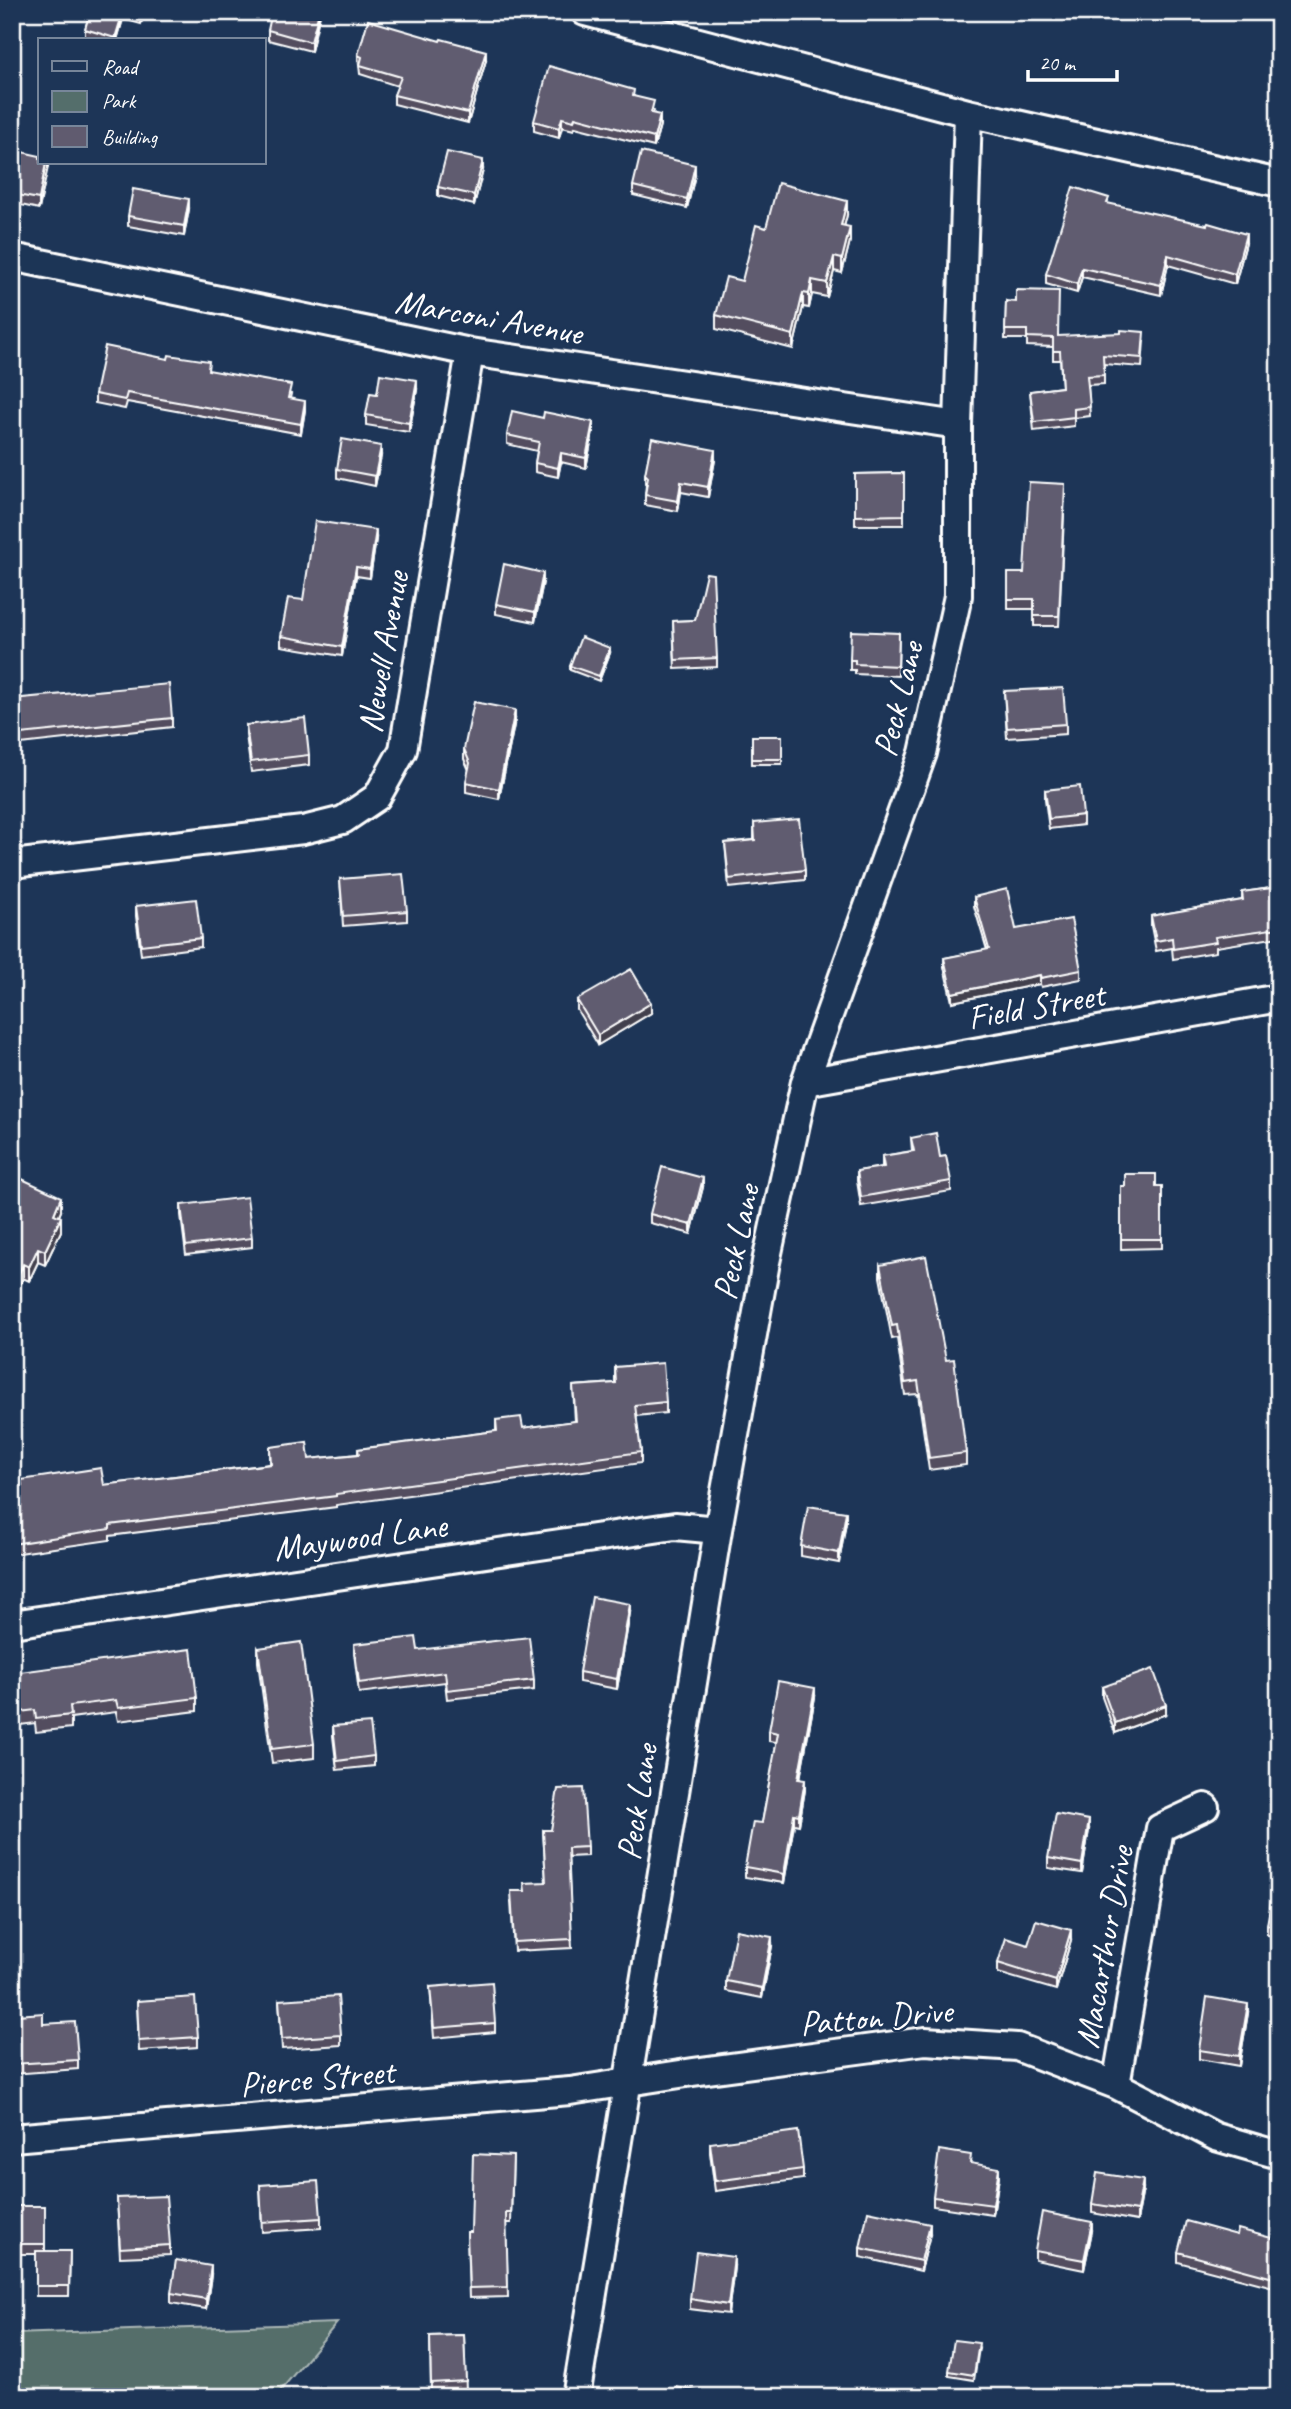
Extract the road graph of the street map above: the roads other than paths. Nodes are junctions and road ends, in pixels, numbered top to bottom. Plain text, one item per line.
1 (585, 12) edge
2 (968, 113) junction
3 (1279, 183) edge
4 (12, 257) edge
5 (470, 352) junction
6 (958, 425) junction
7 (12, 864) edge
8 (1279, 998) edge
9 (805, 1082) junction
10 (718, 1530) junction
11 (12, 1624) edge
12 (1205, 1807) dead end
13 (627, 2084) junction
14 (1116, 2085) junction
15 (12, 2138) edge
16 (1279, 2155) edge
17 (576, 2397) edge

1 - 2 street
2 - 3 street
2 - 6 street, Peck Lane
4 - 5 street, Marconi Avenue
5 - 6 street, Marconi Avenue
5 - 7 street, Newell Avenue
6 - 9 street, Peck Lane
8 - 9 street, Field Street
9 - 10 street, Peck Lane
10 - 11 street, Maywood Lane
10 - 13 street, Peck Lane
12 - 14 street, Macarthur Drive
13 - 14 street, Patton Drive
13 - 15 street, Pierce Street
13 - 17 street, Peck Lane
14 - 16 street, Patton Drive

